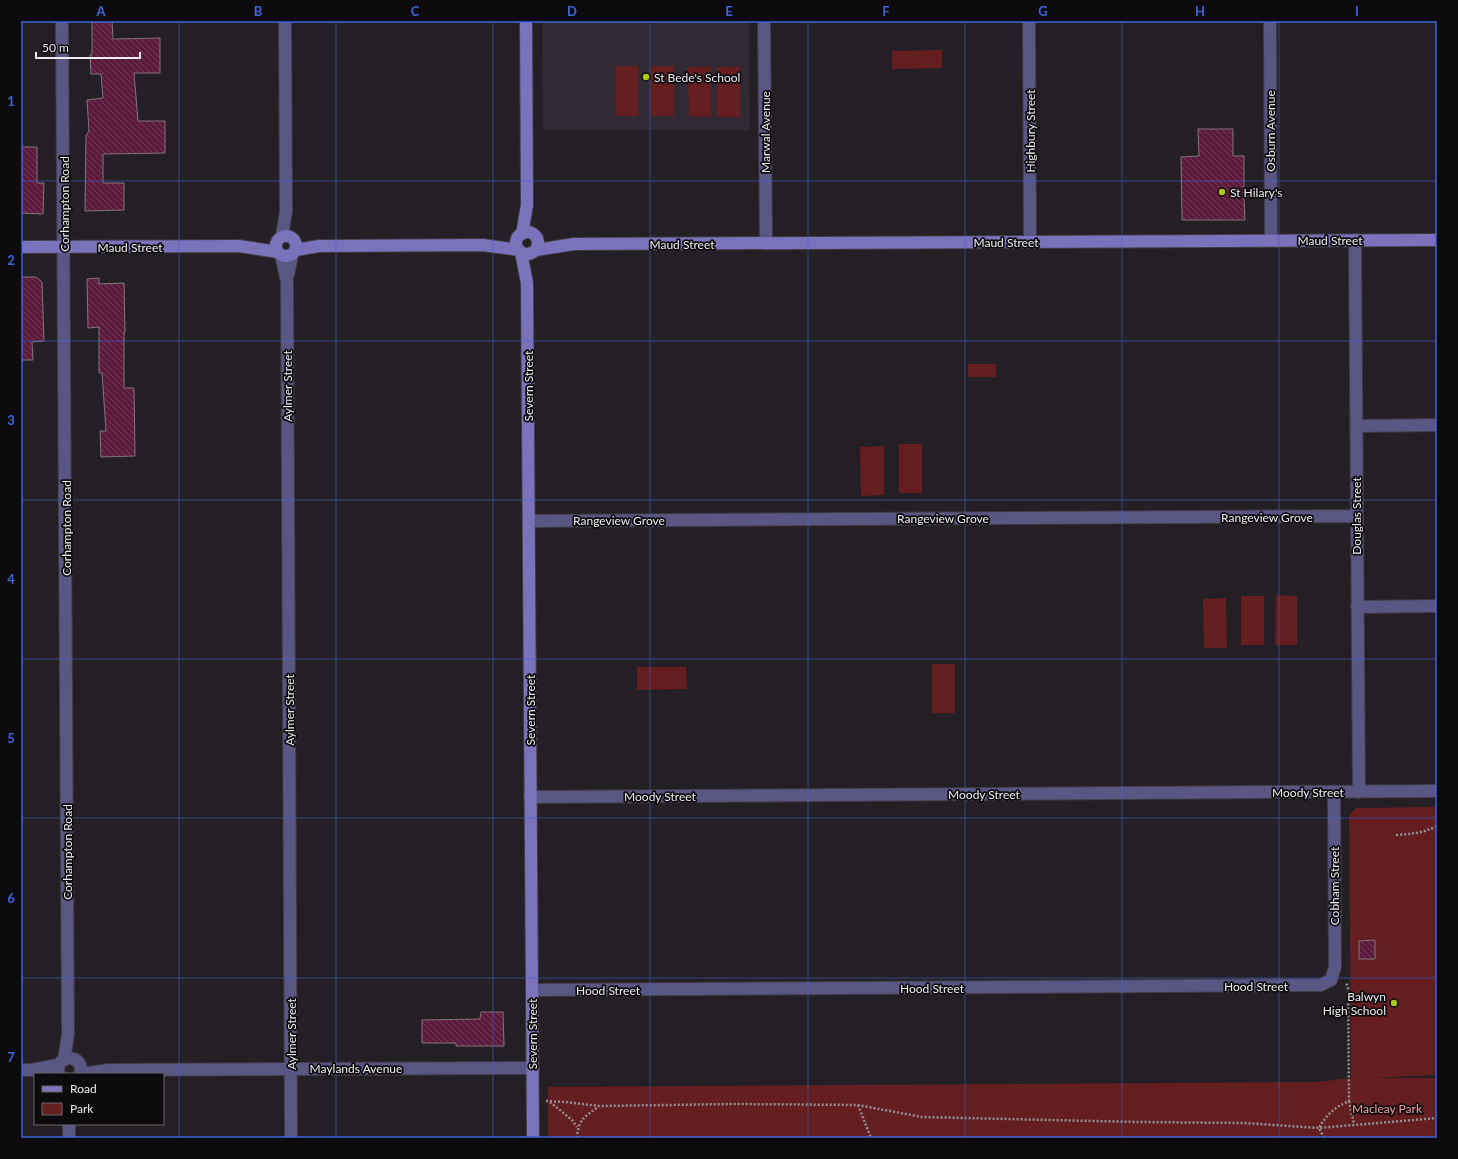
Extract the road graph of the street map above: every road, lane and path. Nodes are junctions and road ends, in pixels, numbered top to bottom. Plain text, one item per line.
1 (62, 21) edge
2 (285, 21) edge
3 (526, 21) edge
4 (764, 21) edge
5 (1029, 21) edge
6 (1270, 21) edge
7 (528, 235) junction
8 (1271, 240) junction
9 (1355, 240) junction
10 (1437, 240) edge
11 (1030, 242) junction
12 (766, 243) junction
13 (574, 244) junction
14 (287, 245) junction
15 (483, 245) junction
16 (21, 247) edge
17 (64, 247) junction
18 (520, 251) junction
19 (535, 251) junction
20 (527, 283) junction
21 (1437, 425) edge
22 (1356, 426) junction
23 (1356, 516) junction
24 (529, 521) junction
25 (1437, 606) edge
26 (1357, 607) junction
27 (1437, 791) edge
28 (1334, 792) junction
29 (1359, 792) junction
30 (530, 797) junction
31 (1437, 826) edge
32 (1396, 835) dead end
33 (1331, 980) joint
34 (1346, 982) dead end
35 (532, 990) junction
36 (69, 1068) edge
37 (533, 1068) junction
38 (291, 1069) junction
39 (26, 1070) edge
40 (546, 1101) dead end
41 (550, 1101) junction
42 (1349, 1101) junction
43 (599, 1106) junction
44 (858, 1106) junction
45 (1437, 1118) edge
46 (1354, 1124) junction
47 (69, 1125) edge
48 (577, 1127) junction
49 (1319, 1128) junction
50 (69, 1138) edge
51 (292, 1138) edge
52 (533, 1138) edge
53 (577, 1138) edge
54 (871, 1138) edge
55 (1324, 1138) edge

1 - 17 street, Corhampton Road
2 - 14 street, Aylmer Street
3 - 7 street
4 - 12 street, Marwal Avenue
5 - 11 street, Highbury Street
6 - 8 street, Osburn Avenue
7 - 13 street, Maud Street
7 - 15 street, Maud Street
7 - 18 street
7 - 19 street
8 - 9 street, Maud Street
8 - 11 street, Maud Street
9 - 10 street, Maud Street
9 - 22 street, Douglas Street
11 - 12 street, Maud Street
12 - 13 street, Maud Street
13 - 19 street, Maud Street
14 - 15 street, Maud Street
14 - 17 street, Maud Street
14 - 38 street, Aylmer Street
15 - 18 street, Maud Street
16 - 17 street, Maud Street
17 - 36 street, Corhampton Road
18 - 19 street
18 - 20 street, Severn Street
19 - 20 street, Severn Street
20 - 24 street, Severn Street
21 - 22 street
22 - 23 street, Douglas Street
23 - 24 street, Rangeview Grove
23 - 26 street, Douglas Street
24 - 30 street, Severn Street
25 - 26 street
26 - 29 street, Douglas Street
27 - 29 street, Moody Street
28 - 29 street, Moody Street
28 - 30 street, Moody Street
28 - 33 street, Cobham Street
30 - 35 street, Severn Street
31 - 32 path
33 - 35 street, Hood Street
34 - 42 path
35 - 37 street, Severn Street
36 - 38 street, Maylands Avenue
36 - 39 street, Maylands Avenue
37 - 38 street, Maylands Avenue
37 - 52 street, Severn Street
38 - 51 street, Aylmer Street
40 - 41 path
41 - 43 path
41 - 48 path
42 - 46 path
42 - 49 path
43 - 44 path
43 - 48 path
44 - 49 path
44 - 54 path
45 - 46 path
46 - 49 path
47 - 50 street
48 - 53 path
49 - 55 path

